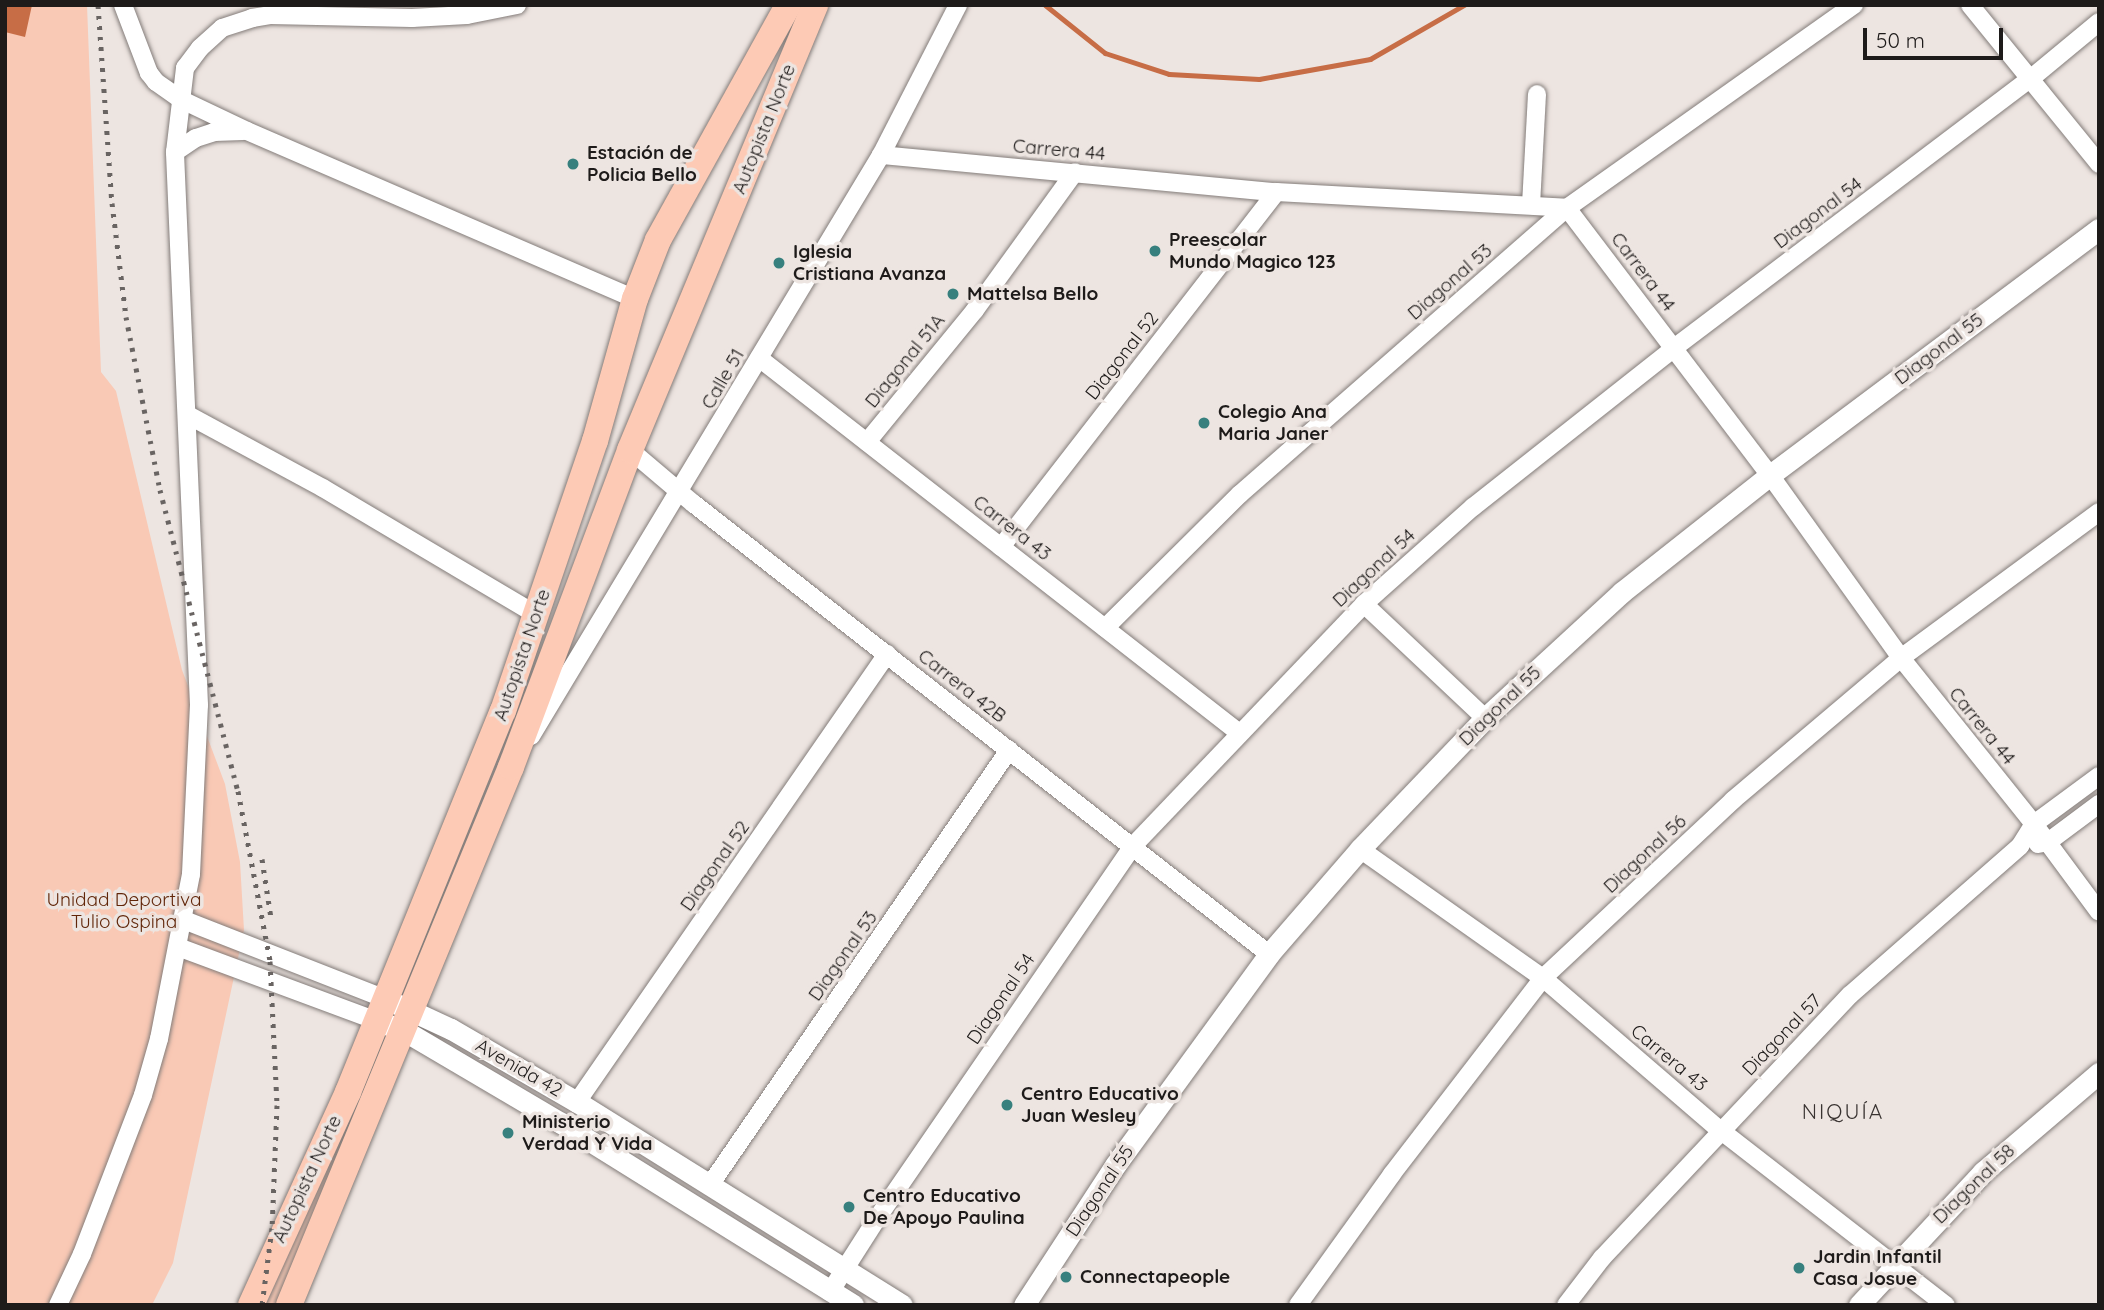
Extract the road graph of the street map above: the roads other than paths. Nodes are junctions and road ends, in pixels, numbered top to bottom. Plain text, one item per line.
1 (123, 5) edge
2 (517, 5) edge
3 (788, 5) edge
4 (815, 5) edge
5 (958, 5) edge
6 (1854, 5) edge
7 (1970, 5) edge
8 (2099, 22) edge
9 (2029, 80) junction
10 (1537, 94) dead end
11 (180, 99) junction
12 (247, 131) junction
13 (175, 152) junction
14 (881, 155) junction
15 (2099, 164) edge
16 (1075, 172) junction
17 (1276, 191) junction
18 (1531, 205) junction
19 (1567, 208) junction
20 (2099, 229) edge
21 (635, 299) junction
22 (1674, 348) junction
23 (759, 358) junction
24 (188, 415) junction
25 (867, 442) junction
26 (630, 450) junction
27 (1770, 475) junction
28 (680, 492) junction
29 (2099, 512) edge
30 (1001, 547) junction
31 (1364, 604) junction
32 (537, 615) junction
33 (1105, 628) junction
34 (887, 654) junction
35 (1901, 658) junction
36 (1485, 718) junction
37 (1238, 732) junction
38 (1009, 750) junction
39 (511, 767) junction
40 (2099, 776) edge
41 (2099, 804) edge
42 (2034, 824) junction
43 (2048, 842) junction
44 (2020, 846) junction
45 (1132, 847) junction
46 (1360, 849) junction
47 (2099, 912) edge
48 (184, 920) junction
49 (178, 947) junction
50 (1269, 954) junction
51 (1543, 978) junction
52 (381, 1010) junction
53 (407, 1020) junction
54 (2099, 1073) edge
55 (577, 1102) junction
56 (1720, 1130) junction
57 (710, 1185) junction
58 (1895, 1264) junction
59 (844, 1271) junction
60 (830, 1292) junction
61 (58, 1305) edge
62 (251, 1305) edge
63 (289, 1305) edge
64 (853, 1305) edge
65 (902, 1305) edge
66 (1024, 1305) edge
67 (1298, 1305) edge
68 (1566, 1305) edge
69 (1859, 1305) edge
70 (1946, 1305) edge

1 - 11 street
2 - 11 street
3 - 21 main road, Autopista Norte
4 - 26 main road, Autopista Norte
5 - 14 street, Calle 51
6 - 19 street, Diagonal 53
7 - 9 street
8 - 9 street, Diagonal 54
9 - 15 street
9 - 22 street, Diagonal 54
10 - 18 street
11 - 12 street
11 - 13 street
12 - 13 street
12 - 21 street
13 - 24 street
14 - 16 street, Carrera 44
14 - 23 street, Calle 51
16 - 17 street, Carrera 44
16 - 25 street, Diagonal 51A
17 - 18 street, Carrera 44
17 - 30 street, Diagonal 52
18 - 19 street, Carrera 44
19 - 22 street, Carrera 44
19 - 33 street, Diagonal 53
20 - 27 street, Diagonal 55
21 - 32 main road, Autopista Norte
22 - 27 street, Carrera 44
22 - 31 street, Diagonal 54
23 - 25 street, Carrera 43
23 - 28 street, Calle 51
24 - 32 street
24 - 48 street
25 - 30 street, Carrera 43
26 - 28 street, Carrera 42B
26 - 39 main road, Autopista Norte
27 - 35 street, Carrera 44
27 - 36 street, Diagonal 55
28 - 34 street, Carrera 42B
28 - 39 street, Calle 51
29 - 35 street, Diagonal 56
30 - 33 street, Carrera 43
31 - 36 street
31 - 37 street, Diagonal 54
32 - 52 main road, Autopista Norte
33 - 37 street, Carrera 43
34 - 38 street, Carrera 42B
34 - 55 street, Diagonal 52
35 - 42 street, Carrera 44
35 - 51 street, Diagonal 56
36 - 46 street, Diagonal 55
37 - 45 street, Diagonal 54
38 - 45 street, Carrera 42B
38 - 57 street, Diagonal 53
39 - 53 main road, Autopista Norte
40 - 42 street, Diagonal 57
41 - 43 street
42 - 43 street, Carrera 44
42 - 44 street, Diagonal 57
43 - 44 street
43 - 47 street, Carrera 44
44 - 56 street, Diagonal 57
45 - 50 street, Carrera 42B
45 - 59 street, Diagonal 54
46 - 50 street, Diagonal 55
46 - 51 street, Carrera 43
48 - 49 street
48 - 52 street, Avenida 42
49 - 52 street, Avenida 42
49 - 61 street
50 - 66 street, Diagonal 55
51 - 56 street, Carrera 43
51 - 67 street, Diagonal 56
52 - 53 street, Avenida 42
52 - 62 main road, Autopista Norte
53 - 55 street, Avenida 42
53 - 60 street, Avenida 42
53 - 63 main road, Autopista Norte
54 - 58 street, Diagonal 58
55 - 57 street, Avenida 42
56 - 58 street, Carrera 43
56 - 68 street, Diagonal 57
57 - 59 street, Avenida 42
58 - 69 street, Diagonal 58
58 - 70 street, Carrera 43
59 - 60 street, Diagonal 54
59 - 65 street, Avenida 42
60 - 64 street, Avenida 42

